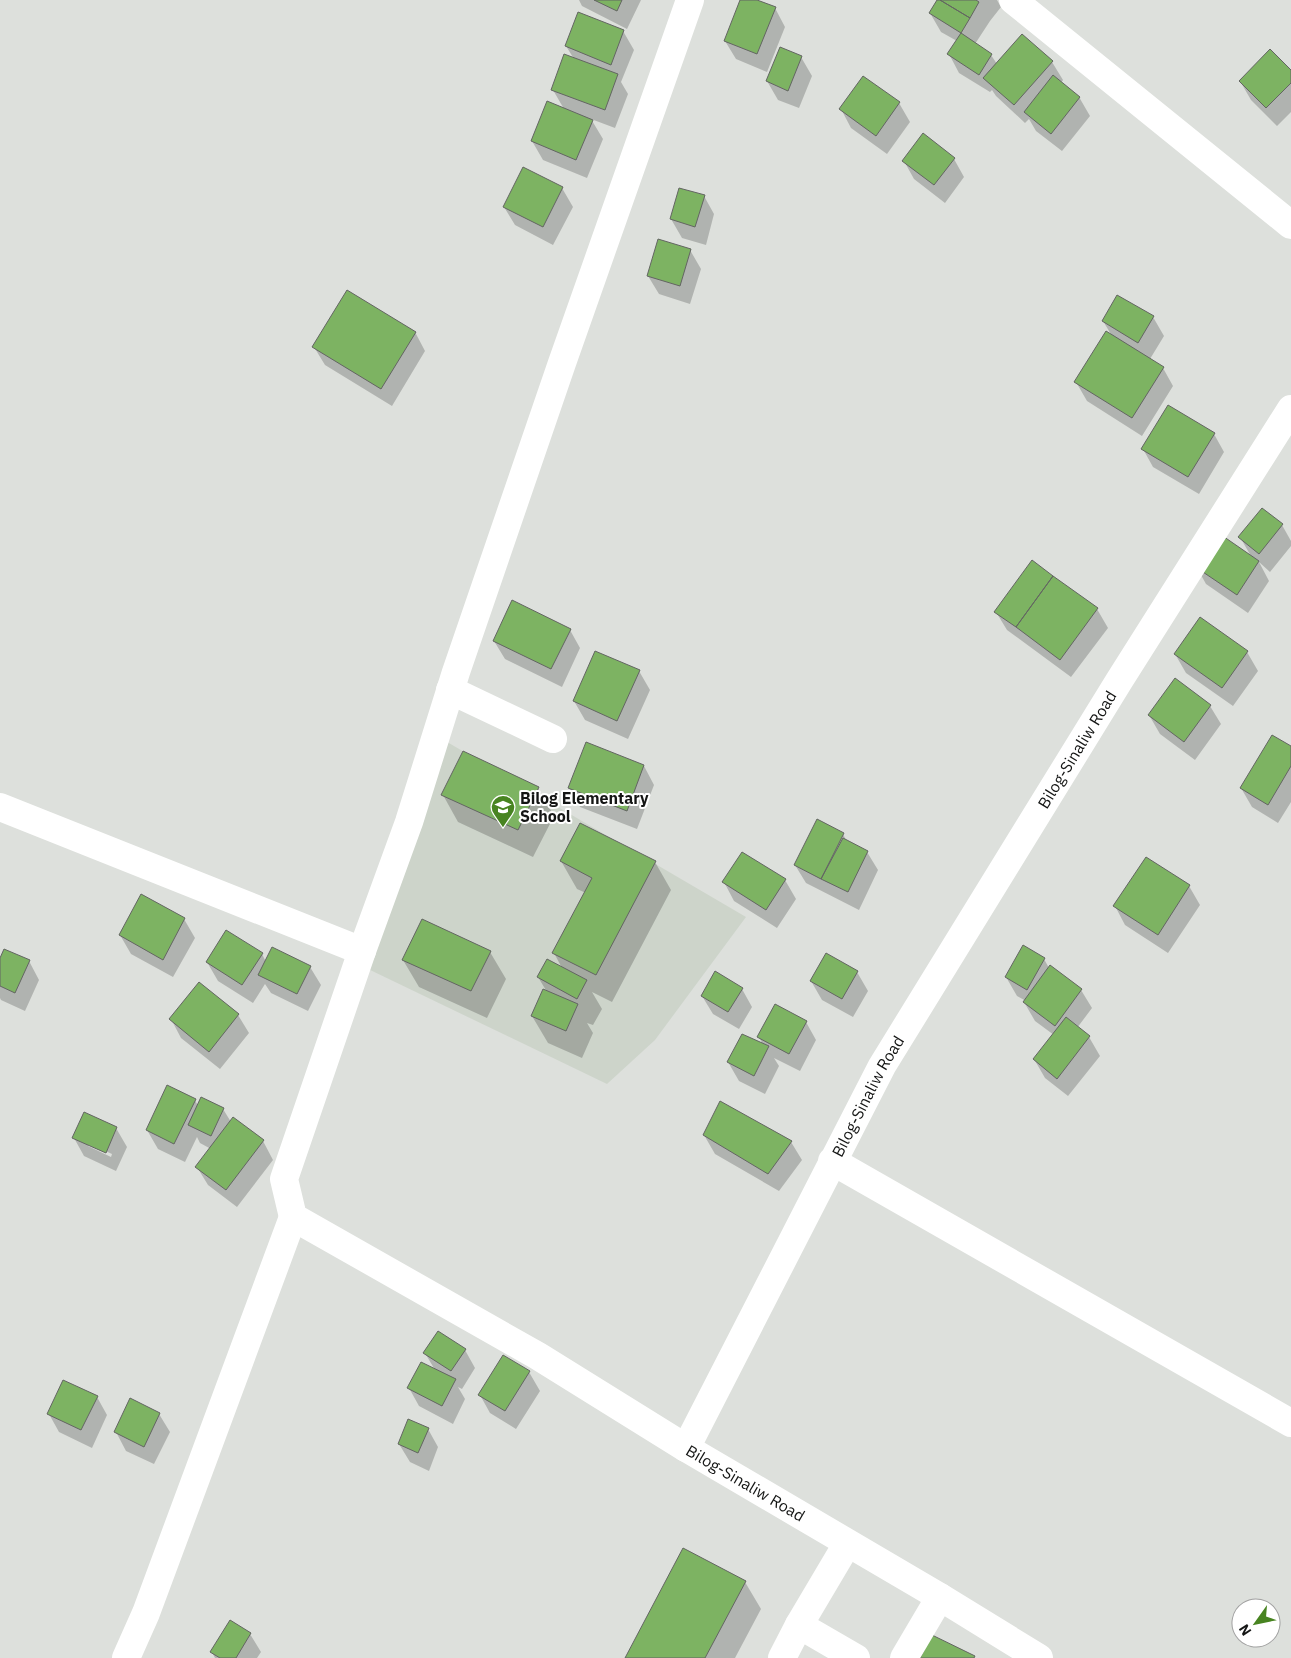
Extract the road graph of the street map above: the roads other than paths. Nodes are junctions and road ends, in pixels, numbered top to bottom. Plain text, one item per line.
1 (690, 0) edge
2 (1013, 0) edge
3 (1291, 225) edge
4 (1291, 409) edge
5 (450, 690) junction
6 (553, 739) dead end
7 (0, 807) edge
8 (362, 951) junction
9 (832, 1161) junction
10 (293, 1217) junction
11 (1291, 1423) edge
12 (686, 1448) junction
13 (847, 1544) junction
14 (940, 1598) junction
15 (799, 1625) junction
16 (126, 1658) edge
17 (782, 1658) edge
18 (856, 1658) edge
19 (904, 1658) edge
20 (1039, 1658) edge

1 - 5 street
2 - 3 street
4 - 9 street, Bilog-Sinaliw Road
5 - 6 street
5 - 8 street
7 - 8 street
8 - 10 street
9 - 11 street
9 - 12 street, Bilog-Sinaliw Road
10 - 12 street
10 - 16 street
12 - 13 street, Bilog-Sinaliw Road
13 - 14 street, Bilog-Sinaliw Road
13 - 15 street
14 - 19 street
14 - 20 street, Bilog-Sinaliw Road
15 - 17 street
15 - 18 street

